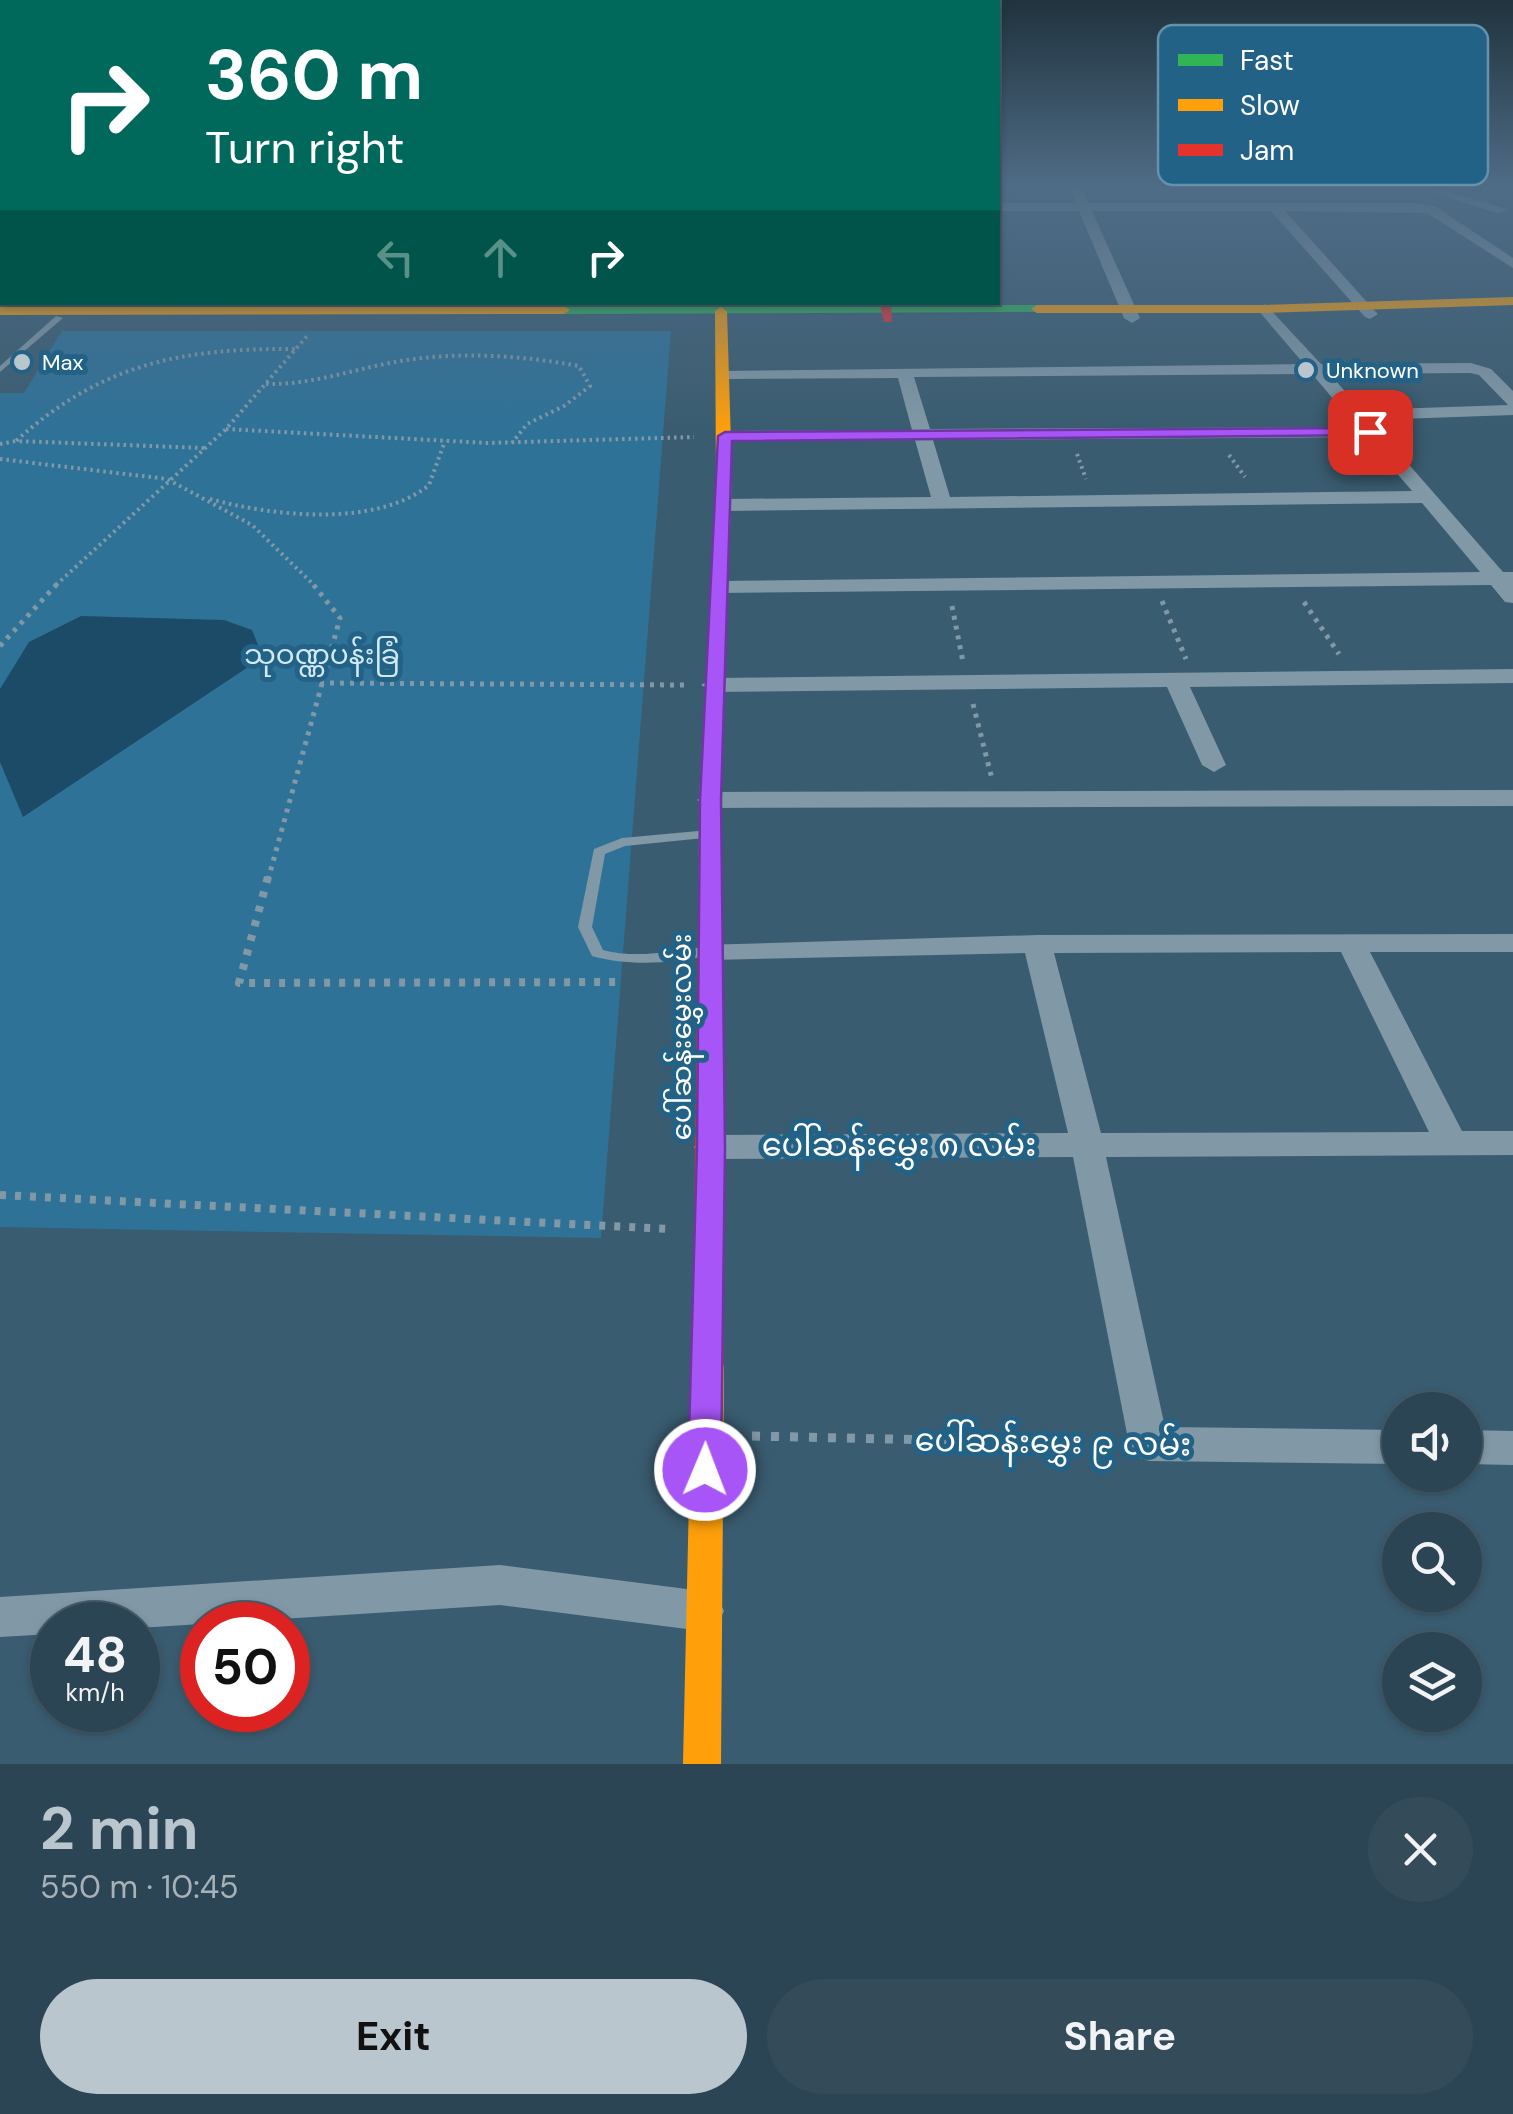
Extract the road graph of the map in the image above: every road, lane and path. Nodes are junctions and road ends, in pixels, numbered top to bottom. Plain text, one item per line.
1 (1109, 267) edge
2 (1333, 267) edge
3 (1513, 305) edge
4 (124, 307) edge
5 (886, 311) edge
6 (1367, 311) junction
7 (1267, 313) junction
8 (0, 314) edge
9 (1130, 314) junction
10 (722, 315) junction
11 (58, 318) junction
12 (323, 319) junction
13 (296, 349) junction
14 (0, 370) edge
15 (1318, 372) junction
16 (725, 374) junction
17 (906, 374) junction
18 (266, 384) junction
19 (1513, 401) edge
20 (1513, 410) edge
21 (1355, 414) junction
22 (226, 429) junction
23 (1370, 432) junction
24 (924, 434) junction
25 (725, 436) junction
26 (445, 441) junction
27 (16, 442) junction
28 (512, 442) junction
29 (0, 444) edge
30 (204, 448) junction
31 (0, 459) edge
32 (167, 480) junction
33 (199, 496) junction
34 (1426, 497) junction
35 (942, 502) junction
36 (724, 505) junction
37 (1504, 578) edge
38 (1290, 580) junction
39 (1153, 582) junction
40 (947, 584) junction
41 (720, 586) junction
42 (1513, 597) edge
43 (0, 646) edge
44 (1513, 676) edge
45 (1354, 678) junction
46 (1185, 679) junction
47 (967, 681) junction
48 (320, 684) junction
49 (713, 685) junction
50 (1214, 765) dead end
51 (1513, 798) edge
52 (997, 799) junction
53 (710, 800) junction
54 (710, 834) junction
55 (1513, 943) edge
56 (1037, 944) junction
57 (1351, 944) junction
58 (711, 951) junction
59 (632, 982) dead end
60 (1450, 1142) junction
61 (1513, 1143) edge
62 (1087, 1144) junction
63 (711, 1147) junction
64 (0, 1195) edge
65 (709, 1231) junction
66 (705, 1436) junction
67 (1149, 1444) junction
68 (1382, 1446) edge
69 (1482, 1447) edge
70 (1513, 1448) edge
71 (702, 1611) junction
72 (0, 1618) edge
73 (702, 1764) edge

1 - 9 street
2 - 6 street
3 - 6 main road
4 - 8 main road
4 - 10 main road
5 - 9 main road
5 - 10 main road
6 - 7 main road
7 - 9 main road
7 - 15 street
8 - 11 main road
10 - 12 main road
10 - 16 main road, ပေါ်ဆန်းမွှေးလမ်း
11 - 12 main road
11 - 14 lane
12 - 13 path
13 - 18 path
13 - 27 path
15 - 17 street
15 - 19 street
15 - 21 street
16 - 17 street
16 - 25 main road, ပေါ်ဆန်းမွှေးလမ်း
17 - 24 street
18 - 22 path
18 - 28 path
20 - 21 street
21 - 23 street
22 - 26 path
22 - 30 path
23 - 24 street
23 - 34 street
24 - 25 street
24 - 35 street
25 - 28 path
25 - 36 main road, ပေါ်ဆန်းမွှေးလမ်း
26 - 28 path
26 - 33 path
27 - 29 path
27 - 30 path
30 - 32 path
31 - 32 path
32 - 33 path
32 - 43 path
33 - 48 path
34 - 35 street
34 - 37 street
35 - 36 street
36 - 41 main road, ပေါ်ဆန်းမွှေးလမ်း
37 - 38 street
37 - 42 street
38 - 39 street
38 - 45 path
39 - 40 street
39 - 46 path
40 - 41 street
40 - 47 path
41 - 49 main road, ပေါ်ဆန်းမွှေးလမ်း
44 - 45 street
45 - 46 street
46 - 47 street
46 - 50 street
47 - 49 street
47 - 52 path
48 - 49 path
48 - 59 path
49 - 53 main road, ပေါ်ဆန်းမွှေးလမ်း
51 - 52 street
52 - 53 street
53 - 54 main road, ပေါ်ဆန်းမွှေးလမ်း
54 - 58 main road, ပေါ်ဆန်းမွှေးလမ်း
54 - 58 lane
55 - 57 street
56 - 57 street
56 - 58 street
56 - 62 street
57 - 60 street
58 - 63 main road, ပေါ်ဆန်းမွှေးလမ်း
60 - 61 street, ပေါ်ဆန်းမွှေး ၈ လမ်း
60 - 62 street, ပေါ်ဆန်းမွှေး ၈ လမ်း
62 - 63 street, ပေါ်ဆန်းမွှေး ၈ လမ်း
62 - 67 street
63 - 65 main road, ပေါ်ဆန်းမွှေးလမ်း
64 - 65 path
65 - 66 main road, ပေါ်ဆန်းမွှေးလမ်း
66 - 67 path, ပေါ်ဆန်းမွှေး ၉ လမ်း
66 - 71 main road, ပေါ်ဆန်းမွှေးလမ်း
67 - 68 street, ပေါ်ဆန်းမွှေး ၉ လမ်း
69 - 70 street
71 - 72 street
71 - 73 main road, ပေါ်ဆန်းမွှေးလမ်း

